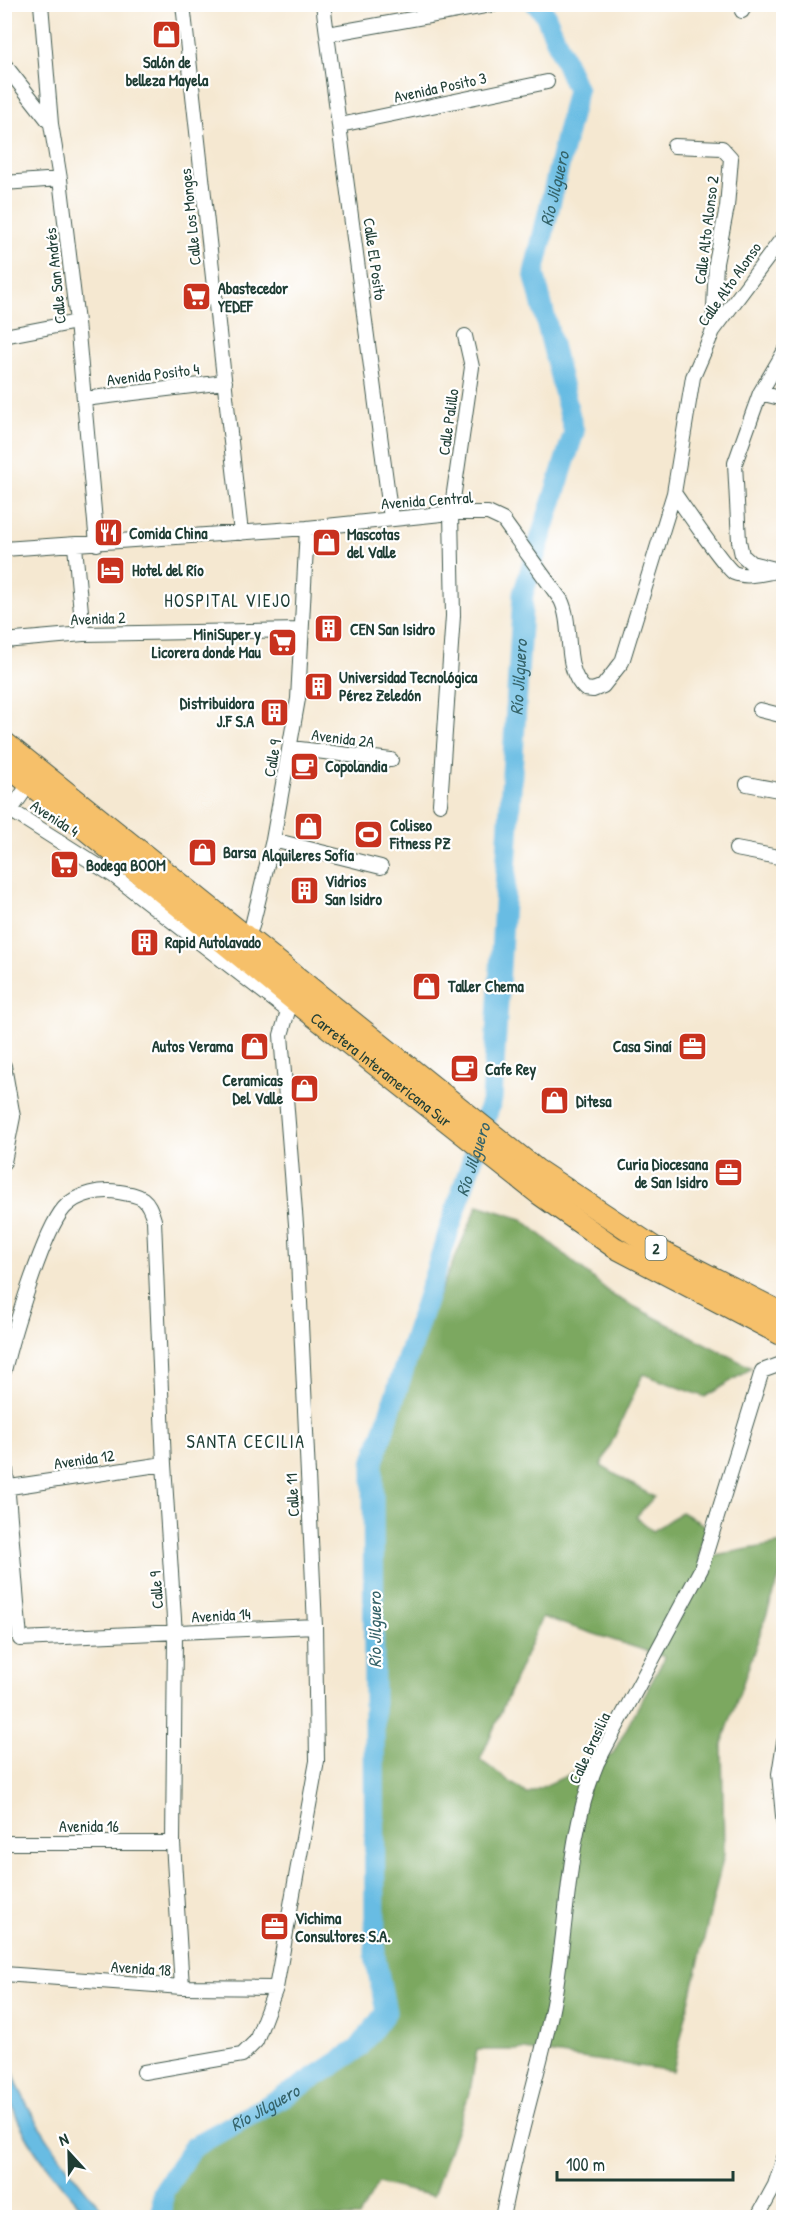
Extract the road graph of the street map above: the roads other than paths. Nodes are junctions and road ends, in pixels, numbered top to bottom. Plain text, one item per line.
1 (41, 4) edge
2 (183, 4) edge
3 (323, 4) edge
4 (496, 4) edge
5 (328, 34) junction
6 (4, 64) edge
7 (547, 81) dead end
8 (51, 124) junction
9 (340, 125) junction
10 (675, 146) dead end
11 (60, 179) junction
12 (4, 183) edge
13 (783, 236) edge
14 (77, 322) junction
15 (713, 331) junction
16 (4, 336) edge
17 (465, 336) dead end
18 (783, 352) edge
19 (225, 382) junction
20 (760, 393) junction
21 (84, 399) junction
22 (783, 399) edge
23 (674, 493) junction
24 (451, 513) junction
25 (391, 518) junction
26 (307, 528) junction
27 (240, 532) junction
28 (97, 544) junction
29 (75, 546) junction
30 (4, 549) edge
31 (781, 570) edge
32 (301, 630) junction
33 (83, 634) junction
34 (4, 641) edge
35 (760, 710) dead end
36 (783, 716) edge
37 (4, 742) edge
38 (291, 748) junction
39 (391, 760) dead end
40 (4, 763) edge
41 (35, 777) junction
42 (747, 784) dead end
43 (783, 791) edge
44 (440, 804) dead end
45 (7, 812) edge
46 (273, 840) junction
47 (736, 849) dead end
48 (783, 858) edge
49 (381, 867) dead end
50 (243, 945) junction
51 (298, 1000) junction
52 (4, 1066) edge
53 (7, 1092) edge
54 (4, 1162) edge
55 (783, 1314) edge
56 (783, 1336) edge
57 (783, 1363) edge
58 (4, 1371) edge
59 (4, 1447) edge
60 (5, 1462) edge
61 (164, 1464) junction
62 (10, 1487) junction
63 (315, 1626) junction
64 (175, 1634) junction
65 (783, 1742) edge
66 (783, 1826) edge
67 (4, 1843) edge
68 (173, 1843) junction
69 (4, 1974) edge
70 (182, 1987) junction
71 (276, 1988) junction
72 (144, 2072) dead end
73 (783, 2158) edge
74 (501, 2217) edge
75 (757, 2217) edge

1 - 8 street, Calle San Andrés
2 - 19 street, Calle Los Monges
3 - 5 street, Calle El Posito
4 - 5 street
5 - 9 street, Calle El Posito
6 - 8 street
7 - 9 street, Avenida Posito 3
8 - 11 street, Calle San Andrés
9 - 25 street, Calle El Posito
10 - 15 street, Calle Alto Alonso 2
11 - 12 street
11 - 14 street, Calle San Andrés
13 - 15 street, Calle Alto Alonso
14 - 16 street
14 - 21 street, Calle San Andrés
15 - 23 street, Calle Alto Alonso
17 - 24 street, Calle Palillo
18 - 20 street
19 - 21 street, Avenida Posito 4
19 - 27 street, Calle Los Monges
20 - 22 street
20 - 31 street
21 - 28 street, Calle San Andrés
23 - 24 street, Avenida Central
23 - 31 street
24 - 25 street, Avenida Central
24 - 44 street, Calle Palillo
25 - 26 street, Avenida Central
26 - 27 street, Avenida Central
26 - 32 street, Calle 9
27 - 28 street, Avenida Central
28 - 29 street, Avenida Central
29 - 30 street, Avenida Central
29 - 33 street
32 - 33 street, Avenida 2
32 - 38 street, Calle 9
33 - 34 street, Avenida 2
35 - 36 street
37 - 41 highway, Carretera Interamericana Sur / 2
38 - 39 street, Avenida 2A
38 - 46 street, Calle 9
40 - 41 highway, Carretera Interamericana Sur / 2
41 - 45 street
41 - 50 highway, Carretera Interamericana Sur / 2
42 - 43 street
45 - 51 street, Avenida 4
46 - 49 street
46 - 50 street, Calle 9
47 - 48 street
50 - 51 highway, Carretera Interamericana Sur / 2
51 - 55 highway, Carretera Interamericana Sur / 2
51 - 56 highway, Carretera Interamericana Sur / 2
51 - 63 street, Calle 11
52 - 53 street
53 - 54 street
57 - 74 street, Calle Brasilia
58 - 61 street, Calle 9
59 - 60 street
60 - 62 street
61 - 62 street, Avenida 12
61 - 64 street, Calle 9
62 - 64 street, Avenida 14
63 - 64 street, Avenida 14
63 - 71 street, Calle 11
64 - 68 street, Calle 9
65 - 66 street
67 - 68 street, Avenida 16
68 - 70 street, Calle 9
69 - 70 street, Avenida 18
70 - 71 street, Avenida 18
71 - 72 street, Calle 11
73 - 75 street

